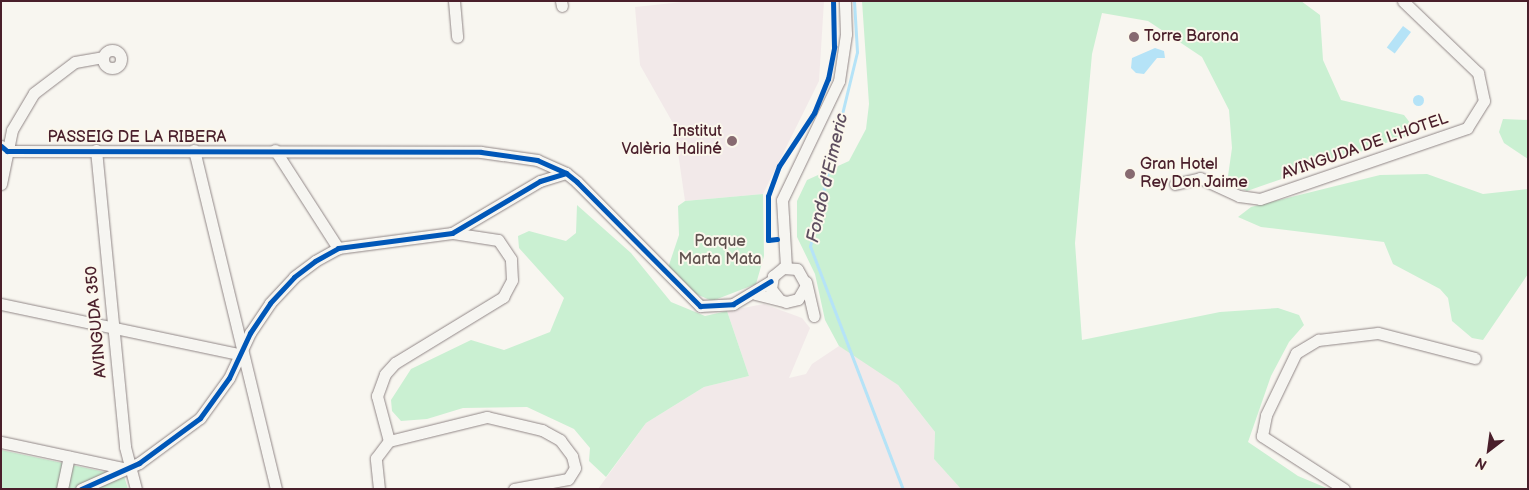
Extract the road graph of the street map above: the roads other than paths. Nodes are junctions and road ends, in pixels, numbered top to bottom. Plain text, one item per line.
1 (454, 1) edge
2 (845, 1) edge
3 (1403, 1) edge
4 (457, 36) dead end
5 (103, 57) dead end
6 (4, 149) edge
7 (96, 150) junction
8 (194, 150) junction
9 (275, 150) junction
10 (566, 173) junction
11 (1, 184) edge
12 (1175, 184) dead end
13 (452, 233) junction
14 (338, 248) junction
15 (786, 267) junction
16 (771, 281) junction
17 (806, 282) junction
18 (755, 294) junction
19 (782, 300) junction
20 (1, 304) edge
21 (115, 327) junction
22 (242, 355) junction
23 (1474, 358) dead end
24 (390, 440) junction
25 (1, 442) edge
26 (69, 457) junction
27 (128, 470) junction
28 (62, 489) edge
29 (81, 489) edge
30 (136, 489) edge
31 (276, 489) edge
32 (379, 489) edge
33 (514, 489) edge
34 (1344, 489) edge

1 - 4 street
2 - 15 street
3 - 12 street, AVINGUDA DE L'HOTEL
5 - 6 street
6 - 7 street, PASSEIG DE LA RIBERA
6 - 11 street
7 - 8 street, PASSEIG DE LA RIBERA
7 - 21 street, AVINGUDA 350
8 - 9 street, PASSEIG DE LA RIBERA
8 - 22 street
9 - 10 street, PASSEIG DE LA RIBERA
9 - 14 street
10 - 13 street
10 - 18 street
13 - 14 street
13 - 24 street
14 - 22 street
15 - 16 street
15 - 17 street
16 - 18 street
16 - 19 street
17 - 19 street
17 - 19 street
18 - 19 street
20 - 21 street
21 - 22 street
21 - 27 street, AVINGUDA 350
22 - 27 street
22 - 31 street
23 - 34 street
24 - 32 street
24 - 33 street
25 - 26 street
26 - 27 street
26 - 28 street
27 - 29 street
27 - 30 street, AVINGUDA 350

